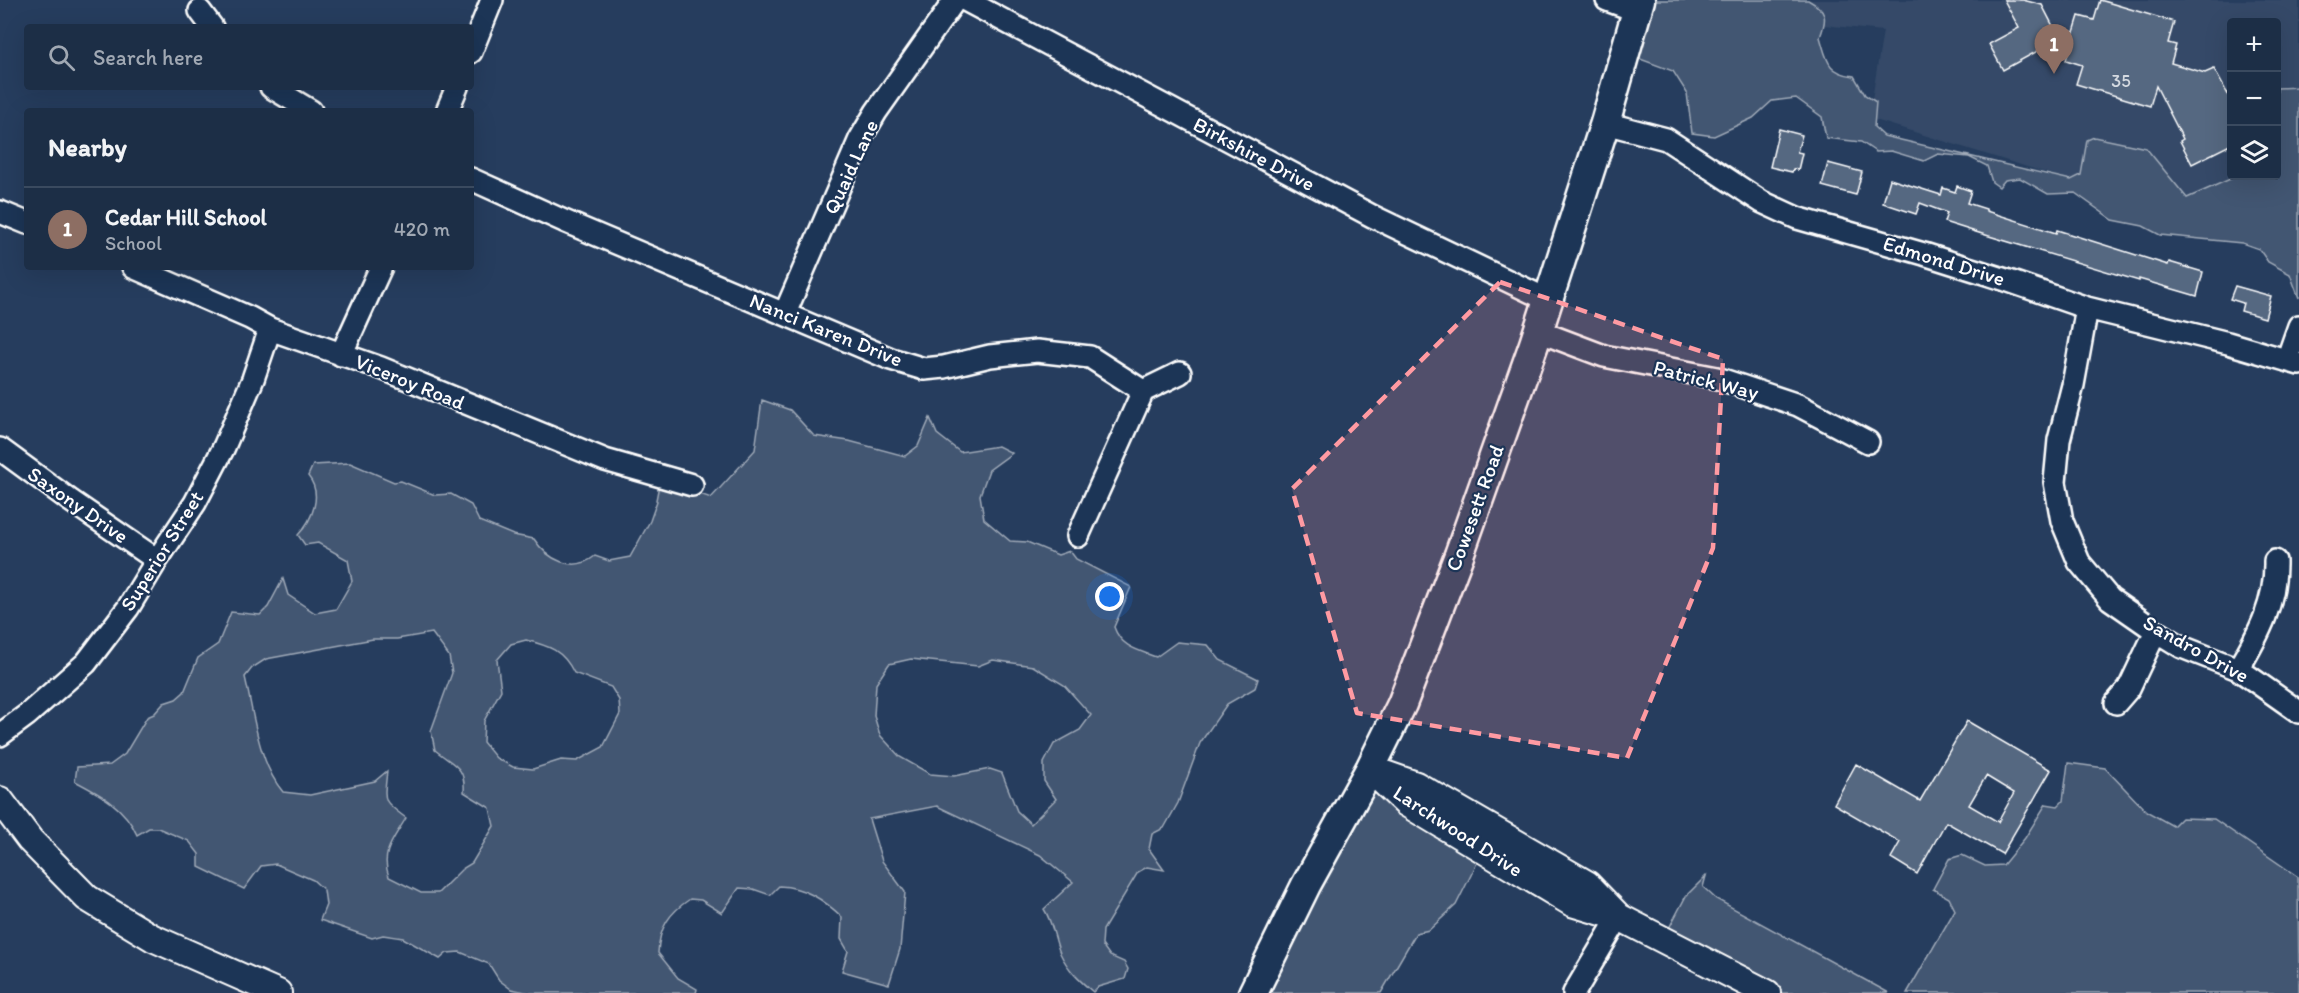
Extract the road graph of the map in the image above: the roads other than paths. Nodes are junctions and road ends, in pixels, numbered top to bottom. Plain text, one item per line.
1 (492, 0) edge
2 (955, 0) edge
3 (965, 0) edge
4 (1606, 0) edge
5 (1638, 6) edge
6 (474, 45) edge
7 (276, 90) edge
8 (456, 90) edge
9 (306, 108) edge
10 (448, 108) edge
11 (1605, 123) junction
12 (474, 180) edge
13 (0, 212) edge
14 (24, 223) edge
15 (140, 270) edge
16 (380, 270) edge
17 (1548, 300) junction
18 (2087, 308) junction
19 (785, 313) junction
20 (2299, 326) edge
21 (270, 329) junction
22 (1538, 331) junction
23 (341, 355) junction
24 (2293, 362) edge
25 (1180, 374) dead end
26 (1143, 391) junction
27 (1868, 442) dead end
28 (0, 449) edge
29 (692, 485) dead end
30 (1078, 536) dead end
31 (157, 560) junction
32 (2275, 561) dead end
33 (2156, 631) junction
34 (2238, 669) junction
35 (2116, 703) dead end
36 (2299, 712) edge
37 (0, 735) edge
38 (1370, 770) junction
39 (0, 800) edge
40 (1619, 917) junction
41 (278, 993) edge
42 (1253, 993) edge
43 (1574, 993) edge
44 (1767, 993) edge

1 - 6 street
2 - 19 street, Quaid Lane
3 - 17 street, Birkshire Drive
4 - 5 street
5 - 11 main road, Cowesett Road
7 - 9 street
8 - 10 street
11 - 17 main road, Cowesett Road
11 - 18 street, Edmond Drive
12 - 19 street, Nanci Karen Drive
13 - 14 street
15 - 21 street, Viceroy Road
16 - 23 street
17 - 22 main road, Cowesett Road
18 - 24 street, Edmond Drive
18 - 33 street, Sandro Drive
19 - 26 street, Nanci Karen Drive
20 - 24 street
21 - 23 street, Viceroy Road
21 - 31 street, Superior Street
22 - 27 street, Patrick Way
22 - 38 main road, Cowesett Road
23 - 29 street, Viceroy Road
25 - 26 street
26 - 30 street
28 - 31 street, Saxony Drive
31 - 37 street, Superior Street
32 - 34 street
33 - 34 street, Sandro Drive
33 - 35 street
34 - 36 street, Sandro Drive
38 - 40 street, Larchwood Drive
38 - 42 main road, Cowesett Road
39 - 41 street
40 - 43 street
40 - 44 street, Larchwood Drive

